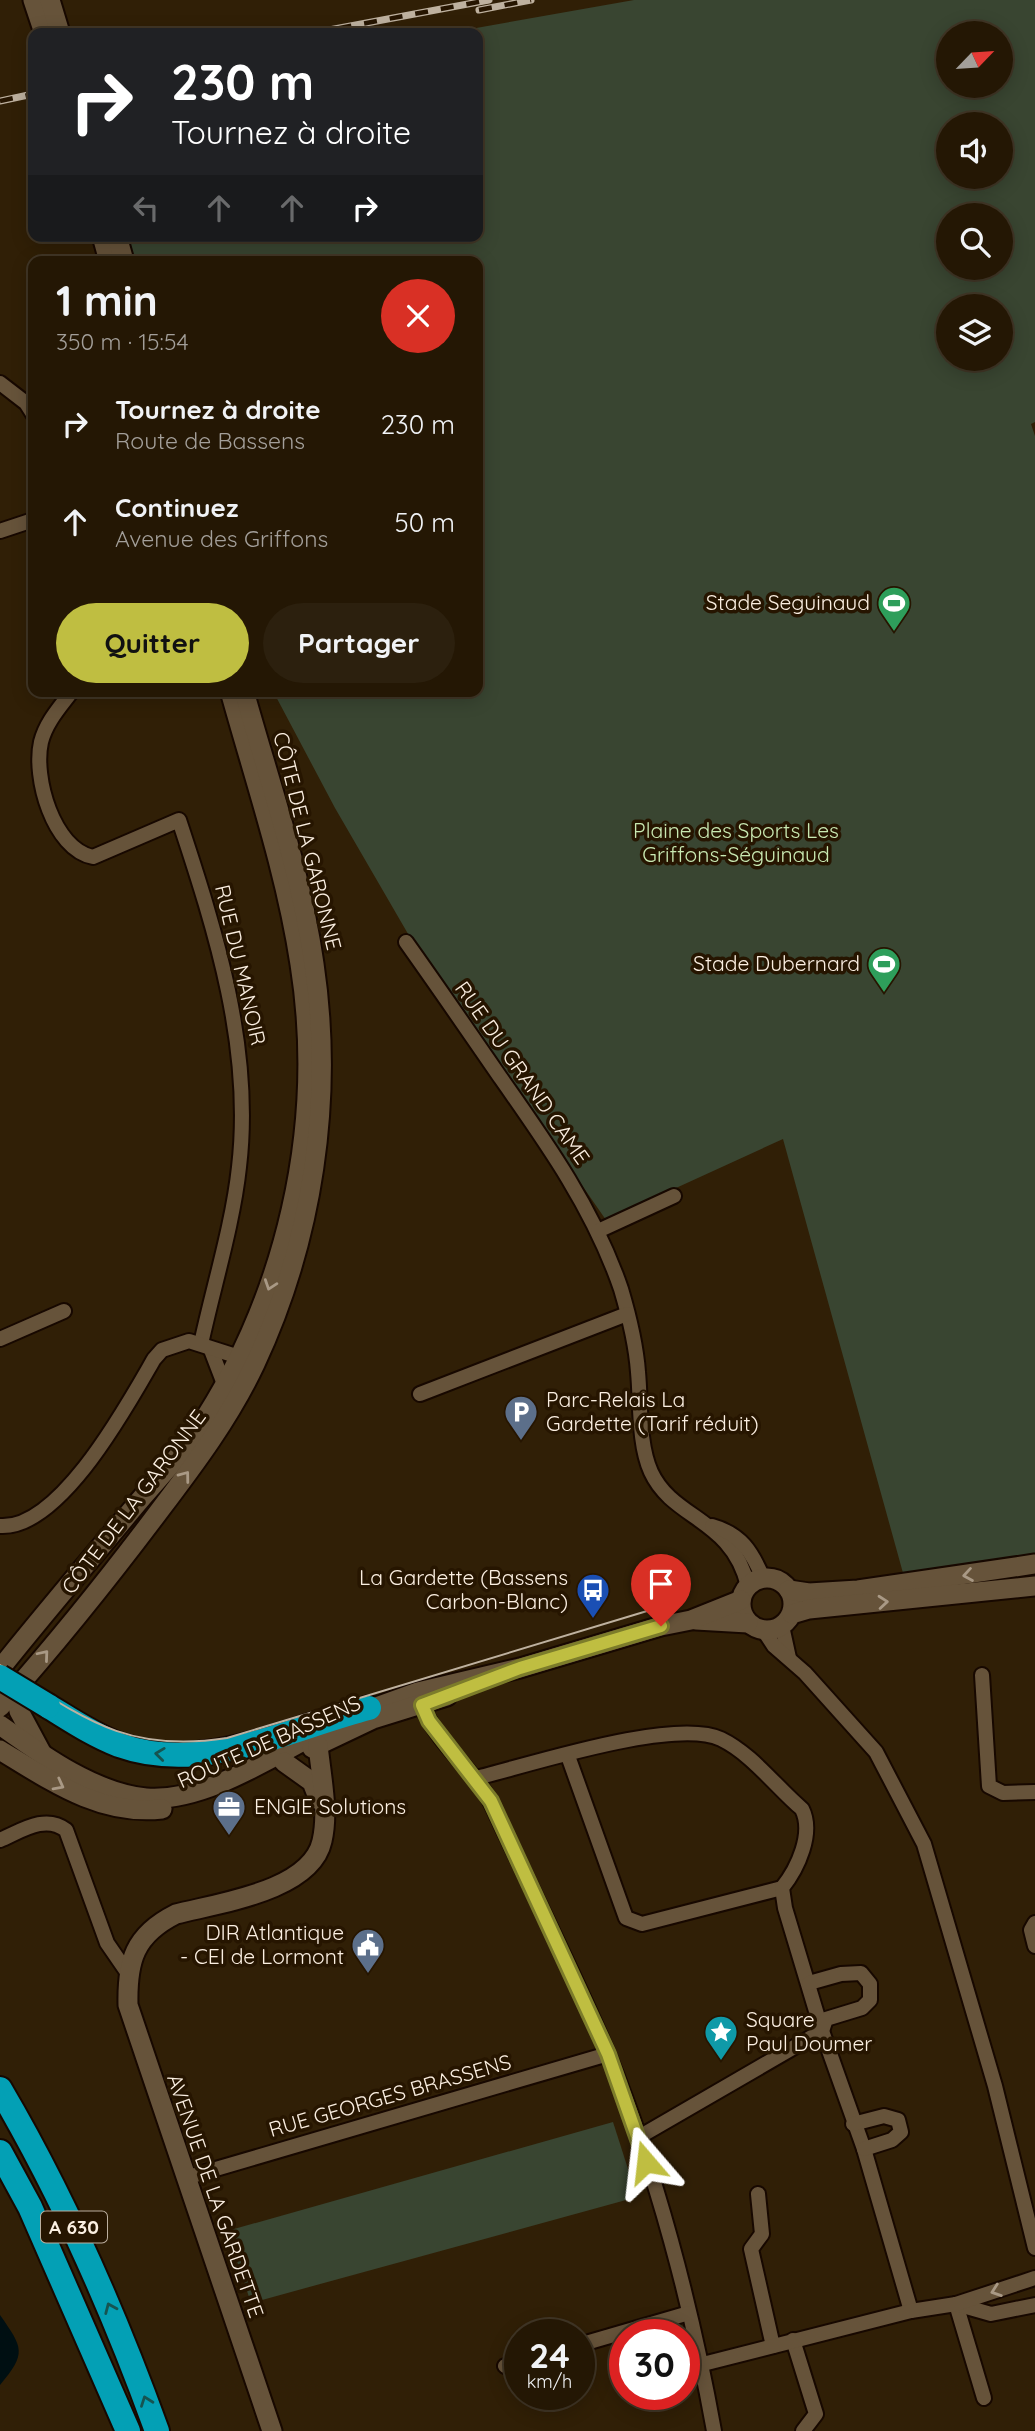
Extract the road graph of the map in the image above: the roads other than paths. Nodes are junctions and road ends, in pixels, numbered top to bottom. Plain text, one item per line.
1 (33, 0) edge
2 (50, 0) edge
3 (42, 28) edge
4 (58, 28) edge
5 (0, 383) edge
6 (28, 406) edge
7 (28, 522) edge
8 (0, 531) edge
9 (67, 697) edge
10 (232, 697) edge
11 (246, 697) edge
12 (406, 942) dead end
13 (674, 1196) dead end
14 (598, 1231) junction
15 (64, 1311) dead end
16 (627, 1314) junction
17 (0, 1339) edge
18 (206, 1347) junction
19 (239, 1357) junction
20 (245, 1383) junction
21 (224, 1384) junction
22 (420, 1394) dead end
23 (0, 1526) edge
24 (1035, 1564) edge
25 (1035, 1586) edge
26 (751, 1588) junction
27 (789, 1590) junction
28 (691, 1620) junction
29 (772, 1623) junction
30 (520, 1668) junction
31 (4, 1674) edge
32 (982, 1675) dead end
33 (422, 1705) junction
34 (0, 1707) edge
35 (369, 1708) junction
36 (0, 1725) edge
37 (318, 1745) junction
38 (0, 1751) edge
39 (41, 1753) junction
40 (568, 1756) junction
41 (284, 1762) junction
42 (475, 1778) junction
43 (1035, 1793) edge
44 (325, 1814) junction
45 (0, 1840) edge
46 (782, 1888) junction
47 (1035, 1923) edge
48 (1035, 1946) edge
49 (127, 1972) junction
50 (809, 1983) junction
51 (822, 2031) junction
52 (608, 2054) junction
53 (0, 2089) edge
54 (853, 2124) junction
55 (639, 2137) junction
56 (864, 2149) junction
57 (0, 2152) edge
58 (185, 2178) junction
59 (758, 2194) dead end
60 (1035, 2248) edge
61 (1035, 2278) edge
62 (956, 2304) junction
63 (1035, 2305) edge
64 (911, 2311) junction
65 (689, 2312) junction
66 (595, 2340) edge
67 (793, 2340) junction
68 (88, 2342) junction
69 (773, 2346) junction
70 (704, 2364) junction
71 (984, 2398) dead end
72 (115, 2431) edge
73 (128, 2431) edge
74 (157, 2431) edge
75 (272, 2431) edge
76 (714, 2431) edge
77 (803, 2431) edge

1 - 3 main road
2 - 4 main road
5 - 6 street
7 - 8 street
9 - 18 street, RUE DU MANOIR
10 -> 19 main road, CÔTE DE LA GARONNE
11 - 20 main road, CÔTE DE LA GARONNE
12 - 14 street, RUE DU GRAND CAME
13 - 14 street
14 - 16 street, RUE DU GRAND CAME
15 - 17 street
16 - 22 street
16 - 26 street, RUE DU GRAND CAME
18 - 19 street
18 - 21 street
18 - 23 street
19 - 20 street
19 - 21 main road, CÔTE DE LA GARONNE
31 -> 20 main road, CÔTE DE LA GARONNE
21 - 31 main road, CÔTE DE LA GARONNE
24 -> 27 main road
29 -> 25 main road
26 - 27 main road
26 - 28 main road
26 - 29 main road
27 - 29 main road
28 - 29 main road
28 - 30 main road
29 - 60 street
30 - 33 main road, ROUTE DE BASSENS
30 - 35 main road
31 - 34 main road, CÔTE DE LA GARONNE
35 -> 31 highway, bridge
31 - 39 main road
32 - 43 street
33 - 37 main road, ROUTE DE BASSENS
33 - 42 street
35 - 39 main road
36 - 39 main road
37 - 41 main road, ROUTE DE BASSENS
37 - 44 main road, AVENUE DE LA GARDETTE
38 -> 41 main road, ROUTE DE BASSENS
40 - 42 street
40 - 46 street
40 - 46 street
41 - 44 main road
42 - 52 street
44 - 49 main road, AVENUE DE LA GARDETTE
45 - 49 street
46 - 50 street
47 - 48 street
49 - 58 main road, AVENUE DE LA GARDETTE
50 - 51 street
50 - 51 street
51 - 54 street
51 - 55 street
52 - 55 street
52 - 58 street, RUE GEORGES BRASSENS
74 -> 53 highway, A 630
54 - 56 street
54 - 56 street
55 - 65 street
56 - 64 street
57 - 68 highway, A 630
58 - 75 main road, AVENUE DE LA GARDETTE
59 - 69 street
61 -> 62 street
62 - 63 street
62 - 64 street
62 - 71 street
64 - 67 street
65 - 66 street
65 - 70 street
67 - 69 street
67 - 77 street
68 - 72 highway
68 - 73 highway, A 630
69 - 70 street
70 - 76 street

